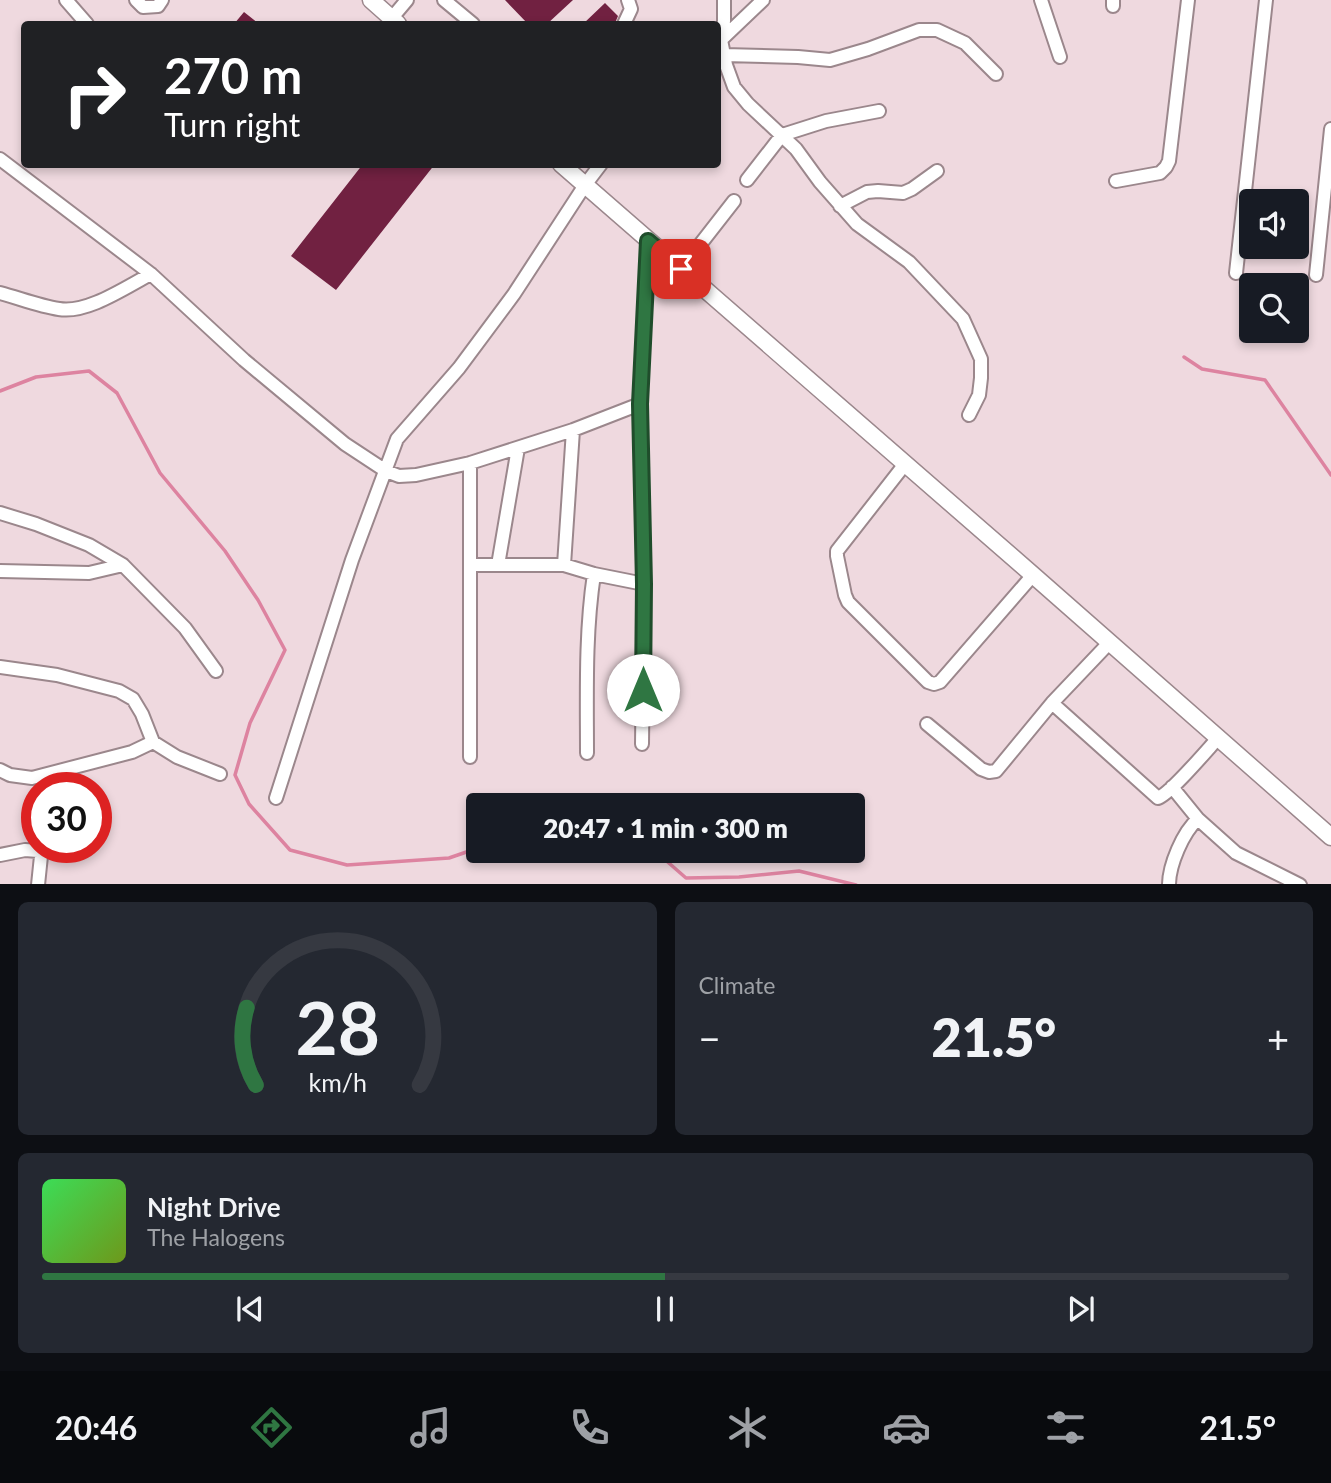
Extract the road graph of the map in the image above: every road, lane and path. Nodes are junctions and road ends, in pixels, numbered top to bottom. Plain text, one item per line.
1 (66, 0) edge
2 (136, 0) edge
3 (162, 0) edge
4 (370, 0) edge
5 (407, 0) edge
6 (444, 0) edge
7 (628, 0) edge
8 (724, 0) edge
9 (763, 0) edge
10 (1041, 0) edge
11 (1188, 0) edge
12 (1266, 0) edge
13 (84, 21) edge
14 (394, 21) edge
15 (396, 21) edge
16 (469, 21) edge
17 (625, 21) edge
18 (721, 33) edge
19 (721, 39) edge
20 (721, 47) edge
21 (724, 55) junction
22 (1060, 57) dead end
23 (996, 74) dead end
24 (879, 111) dead end
25 (1331, 129) edge
26 (782, 135) junction
27 (0, 159) edge
28 (566, 168) edge
29 (598, 168) edge
30 (937, 171) dead end
31 (747, 180) dead end
32 (1116, 181) dead end
33 (585, 185) junction
34 (734, 201) dead end
35 (840, 206) junction
36 (648, 241) junction
37 (681, 269) junction
38 (1236, 273) dead end
39 (151, 274) junction
40 (1317, 275) dead end
41 (0, 293) edge
42 (640, 404) junction
43 (969, 415) dead end
44 (573, 430) junction
45 (518, 448) junction
46 (470, 463) junction
47 (905, 464) junction
48 (386, 471) junction
49 (0, 513) edge
50 (123, 565) junction
51 (470, 565) junction
52 (498, 565) junction
53 (564, 565) junction
54 (0, 570) edge
55 (594, 574) junction
56 (1033, 575) junction
57 (644, 584) junction
58 (1110, 642) junction
59 (0, 667) edge
60 (216, 671) dead end
61 (1052, 703) junction
62 (927, 724) dead end
63 (1219, 737) junction
64 (153, 742) junction
65 (642, 744) dead end
66 (587, 753) dead end
67 (470, 757) dead end
68 (0, 770) edge
69 (220, 774) dead end
70 (1172, 788) junction
71 (276, 798) dead end
72 (1198, 820) junction
73 (1331, 837) edge
74 (0, 855) edge
75 (38, 884) edge
76 (1169, 884) edge
77 (1300, 884) edge

1 - 13 street
2 - 3 street
4 - 14 main road
5 - 15 street
6 - 16 street
7 - 17 street
8 - 18 street
9 - 19 street
10 - 22 street
11 - 32 street
12 - 38 street
20 - 21 street
21 - 23 street
21 - 26 street
24 - 26 street
25 - 40 street
26 - 31 street
26 - 35 street
27 - 39 street
28 - 33 main road
29 - 33 street
30 - 35 street
33 - 36 main road
33 - 48 street
34 - 37 street
35 - 43 street
36 - 37 main road
36 - 42 street
37 - 47 main road
39 - 41 street
39 - 48 street
42 - 44 street
42 - 57 street
44 - 45 street
44 - 53 street
45 - 46 street
45 - 52 street
46 - 48 street
46 - 51 street
47 - 56 main road
47 - 56 street
48 - 71 street
49 - 50 street
50 - 54 street
50 - 60 street
51 - 52 street
51 - 67 street
52 - 53 street
53 - 55 street
55 - 57 street
55 - 66 street
56 - 58 main road
57 - 65 street
58 - 61 street
58 - 63 main road
59 - 64 street
61 - 62 street
61 - 70 street
63 - 70 street
63 - 73 main road
64 - 68 street
64 - 69 street
70 - 72 street
72 - 76 street
72 - 77 street
74 - 75 street

